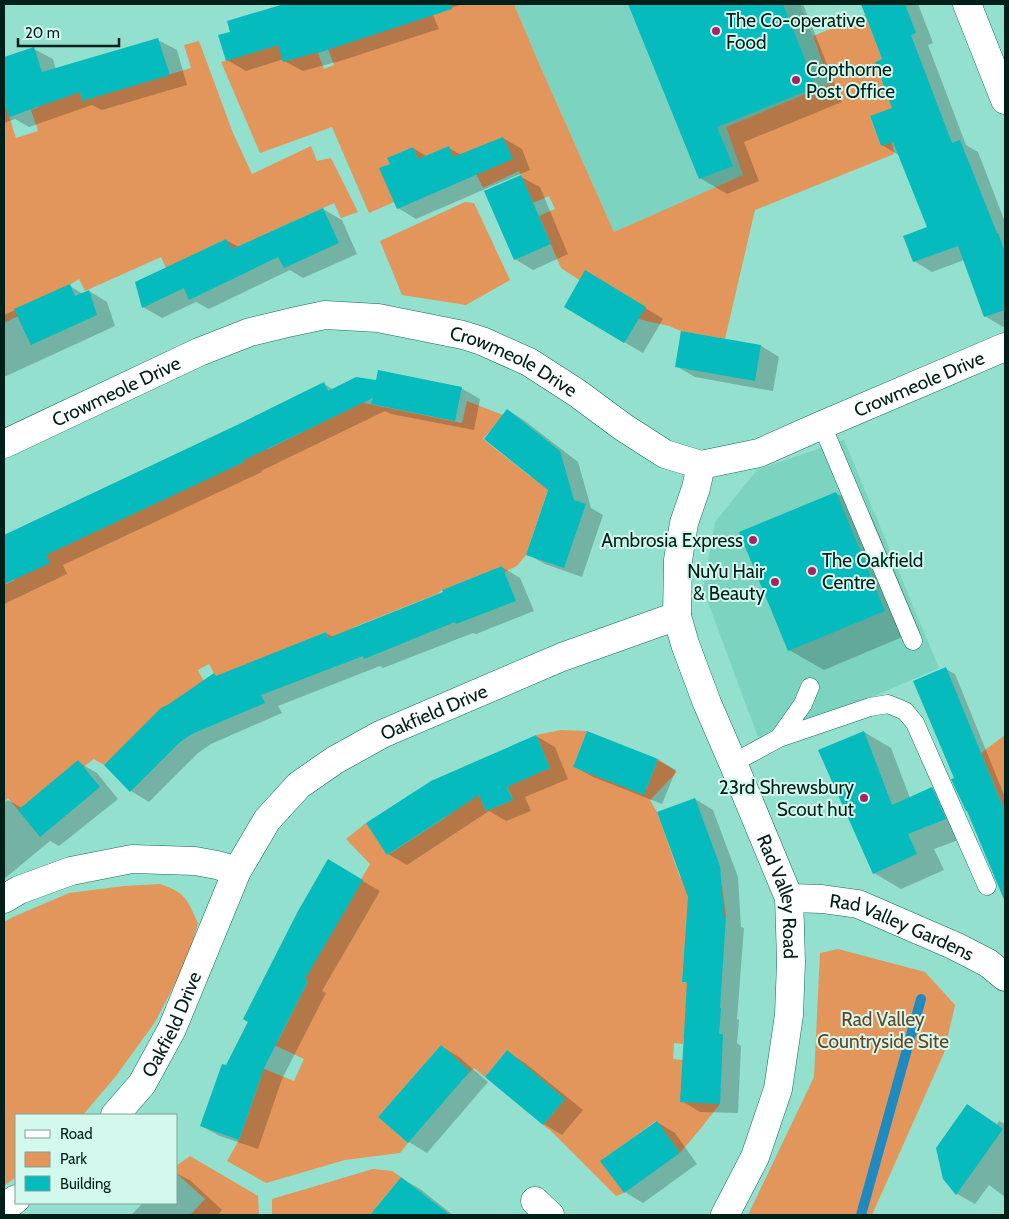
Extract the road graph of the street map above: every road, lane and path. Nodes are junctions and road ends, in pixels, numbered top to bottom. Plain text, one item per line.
1 (967, 4) edge
2 (1005, 100) edge
3 (1005, 347) edge
4 (822, 424) junction
5 (4, 444) edge
6 (701, 465) junction
7 (677, 616) junction
8 (913, 640) dead end
9 (810, 688) dead end
10 (779, 738) junction
11 (733, 763) junction
12 (237, 871) junction
13 (987, 886) dead end
14 (789, 898) junction
15 (4, 899) edge
16 (1005, 977) edge
17 (116, 1114) edge
18 (15, 1201) edge
19 (4, 1208) edge
20 (724, 1215) edge

1 - 2 street
3 - 4 street, Crowmeole Drive
4 - 6 street, Crowmeole Drive
4 - 8 lane
5 - 6 street, Crowmeole Drive
6 - 7 street, Rad Valley Road
7 - 11 street, Rad Valley Road
7 - 12 street, Oakfield Drive
9 - 10 lane
10 - 11 lane
10 - 13 lane
11 - 14 street, Rad Valley Road
12 - 15 street
12 - 17 street, Oakfield Drive
14 - 16 street, Rad Valley Gardens
14 - 20 street, Rad Valley Road
18 - 19 street

